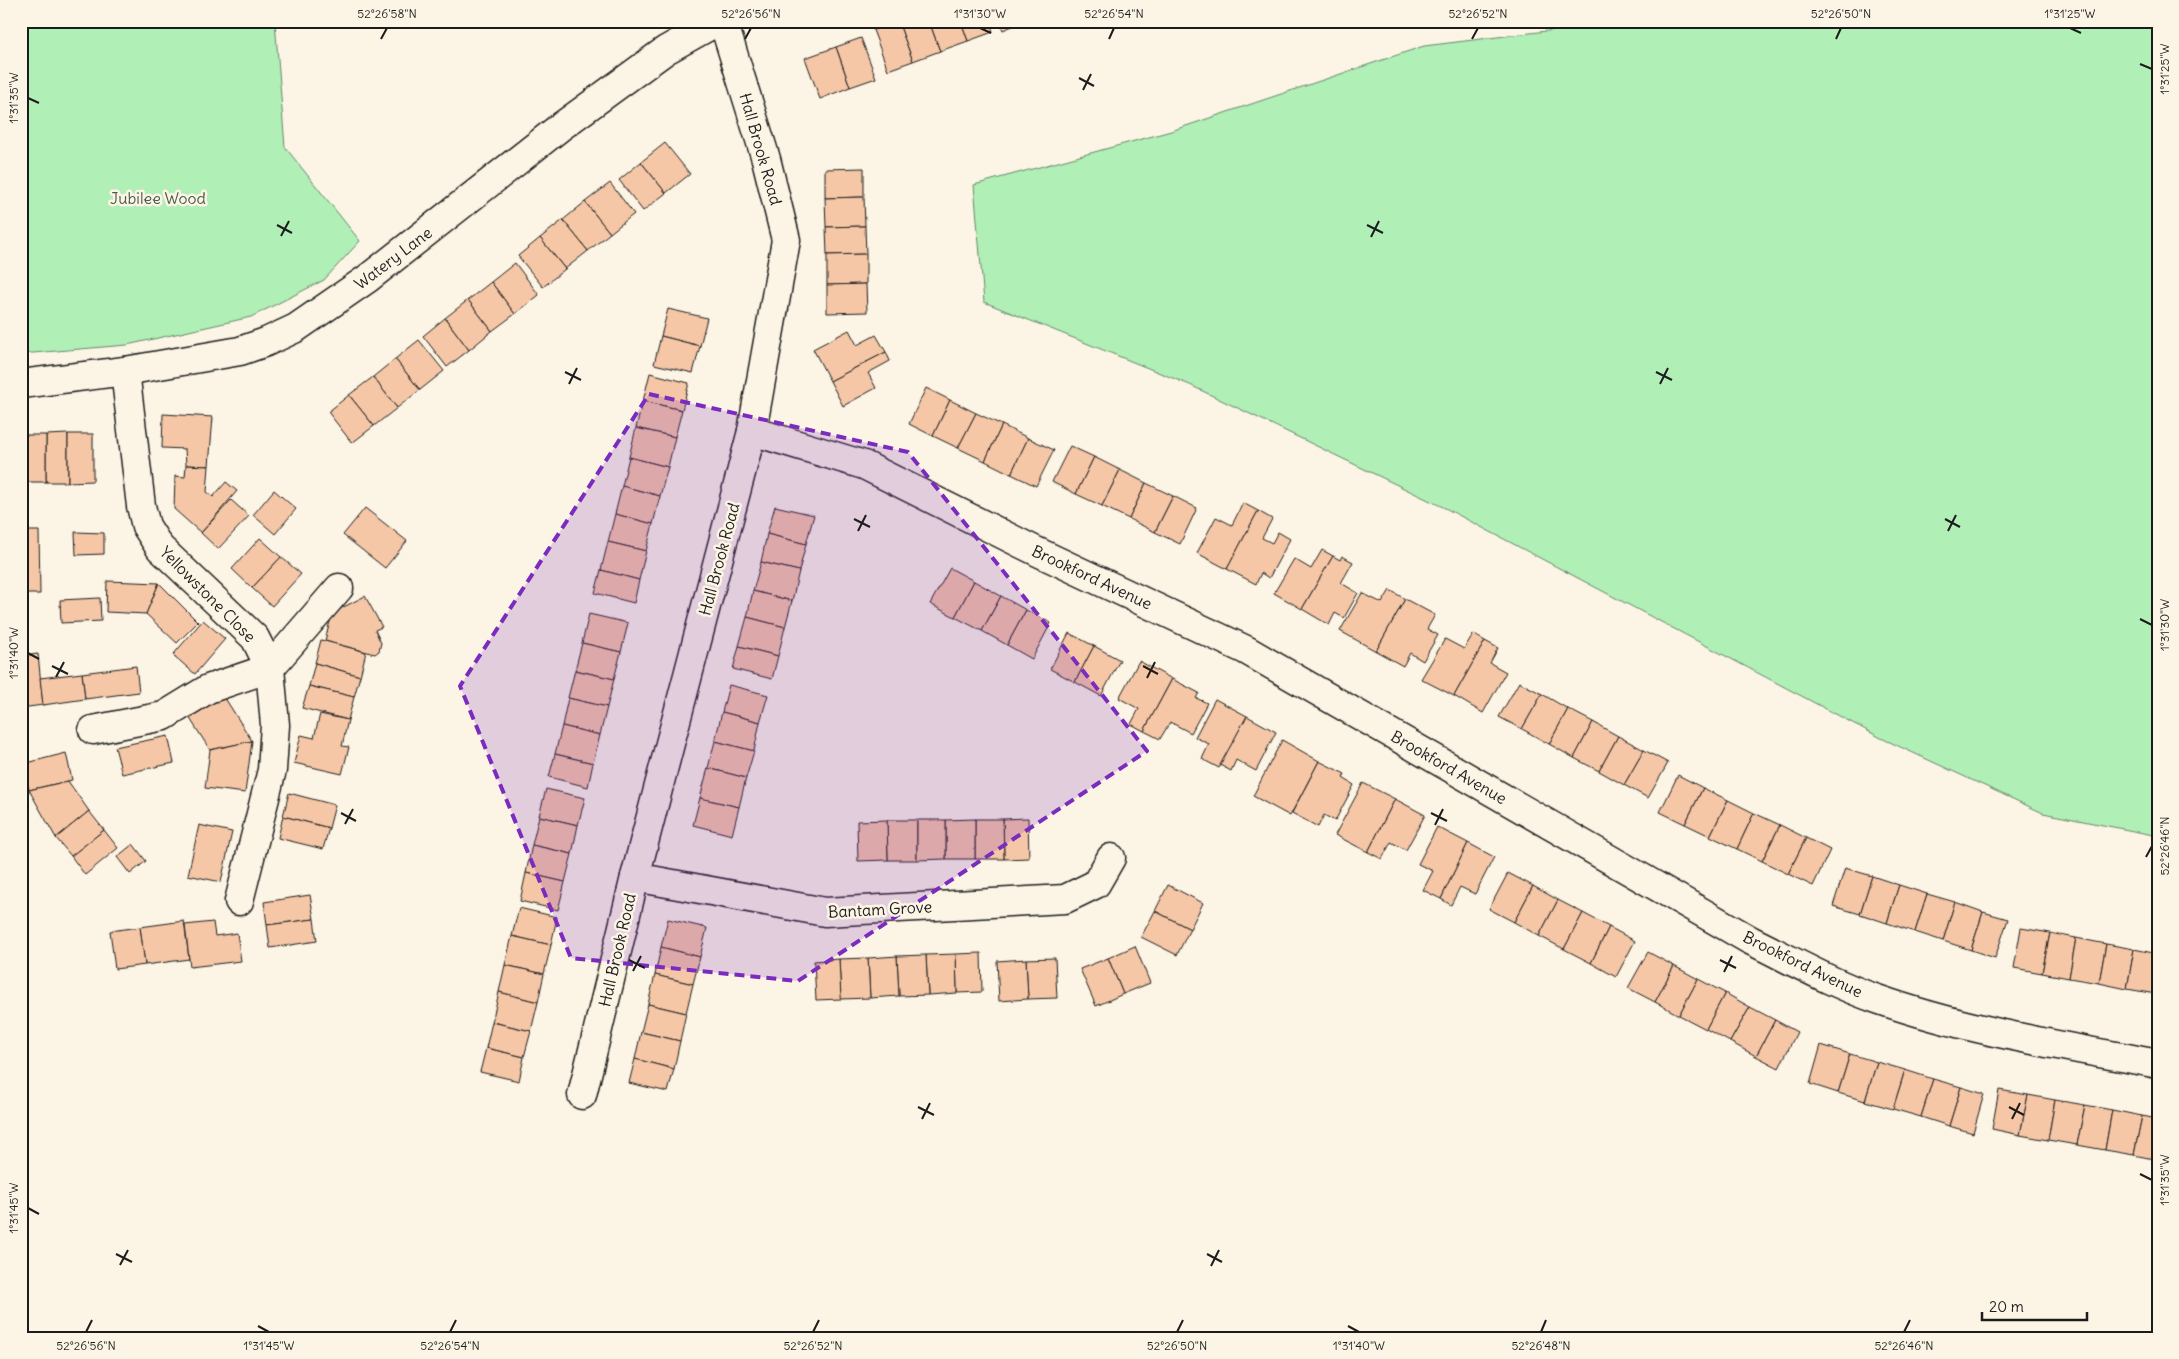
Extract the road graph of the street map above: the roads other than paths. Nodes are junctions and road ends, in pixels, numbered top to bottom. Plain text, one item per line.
1 (718, 21) edge
2 (723, 21) edge
3 (125, 371) junction
4 (21, 384) edge
5 (752, 431) junction
6 (339, 588) dead end
7 (270, 668) junction
8 (93, 730) dead end
9 (1111, 858) dead end
10 (635, 876) junction
11 (239, 901) dead end
12 (2158, 1064) edge
13 (582, 1095) dead end

1 - 3 street, Watery Lane
2 - 5 street, Hall Brook Road
3 - 4 street, Watery Lane
3 - 7 street, Yellowstone Close
5 - 10 street, Hall Brook Road
5 - 12 street, Brookford Avenue
6 - 7 street
7 - 8 street
7 - 11 street, Yellowstone Close
9 - 10 street, Bantam Grove
10 - 13 street, Hall Brook Road

